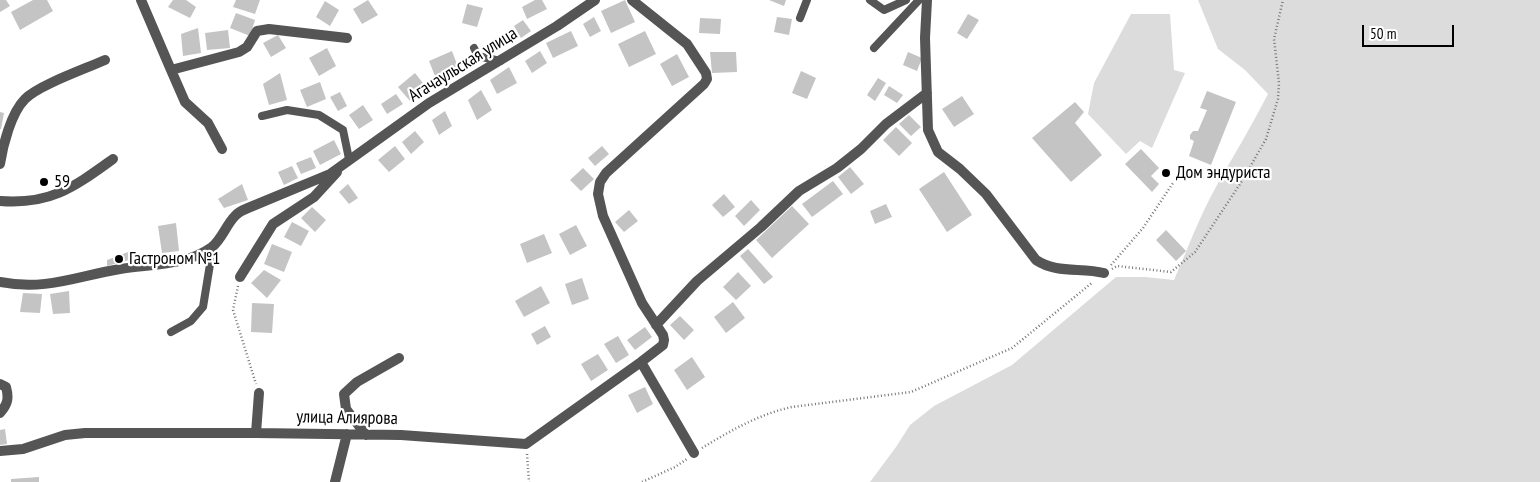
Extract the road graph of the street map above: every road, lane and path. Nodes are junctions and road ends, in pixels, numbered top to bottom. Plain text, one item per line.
1 (141, 0) edge
2 (595, 0) edge
3 (632, 0) edge
4 (807, 0) edge
5 (870, 0) edge
6 (906, 0) edge
7 (919, 0) edge
8 (927, 0) edge
9 (1283, 0) edge
10 (800, 18) dead end
11 (347, 38) dead end
12 (474, 48) dead end
13 (874, 48) dead end
14 (105, 60) dead end
15 (500, 61) junction
16 (171, 70) junction
17 (927, 93) junction
18 (262, 116) dead end
19 (222, 149) dead end
20 (350, 159) junction
21 (114, 160) dead end
22 (0, 164) edge
23 (1173, 183) dead end
24 (0, 201) edge
25 (213, 246) junction
26 (1104, 273) junction
27 (240, 277) joint
28 (0, 282) edge
29 (656, 325) junction
30 (171, 332) dead end
31 (399, 358) dead end
32 (641, 362) junction
33 (0, 384) edge
34 (259, 393) joint
35 (0, 413) edge
36 (256, 432) junction
37 (347, 434) junction
38 (366, 435) junction
39 (526, 444) junction
40 (0, 451) edge
41 (694, 453) junction
42 (336, 482) edge
43 (530, 482) edge
44 (642, 482) edge

1 - 16 street
2 - 15 street, Агачаульская улица
3 - 29 street
4 - 10 lane
5 - 6 lane
7 - 13 lane
8 - 17 street
9 - 26 path
11 - 16 street
12 - 15 lane
14 - 22 street
15 - 20 street, Агачаульская улица
16 - 19 street
17 - 26 street
17 - 29 street
18 - 20 lane
20 - 25 street, Агачаульская улица
20 - 27 street, Агачаульская улица
21 - 24 street
23 - 26 path
25 - 28 street, Агачаульская улица
25 - 30 lane
26 - 41 path
27 - 34 path
29 - 32 street
31 - 38 street
32 - 39 street
32 - 41 street
33 - 35 street
34 - 36 street
36 - 37 street, улица Алиярова
36 - 40 street, улица Алиярова
37 - 38 street, улица Алиярова
37 - 42 street
38 - 39 street, улица Алиярова
39 - 43 path
41 - 44 path

